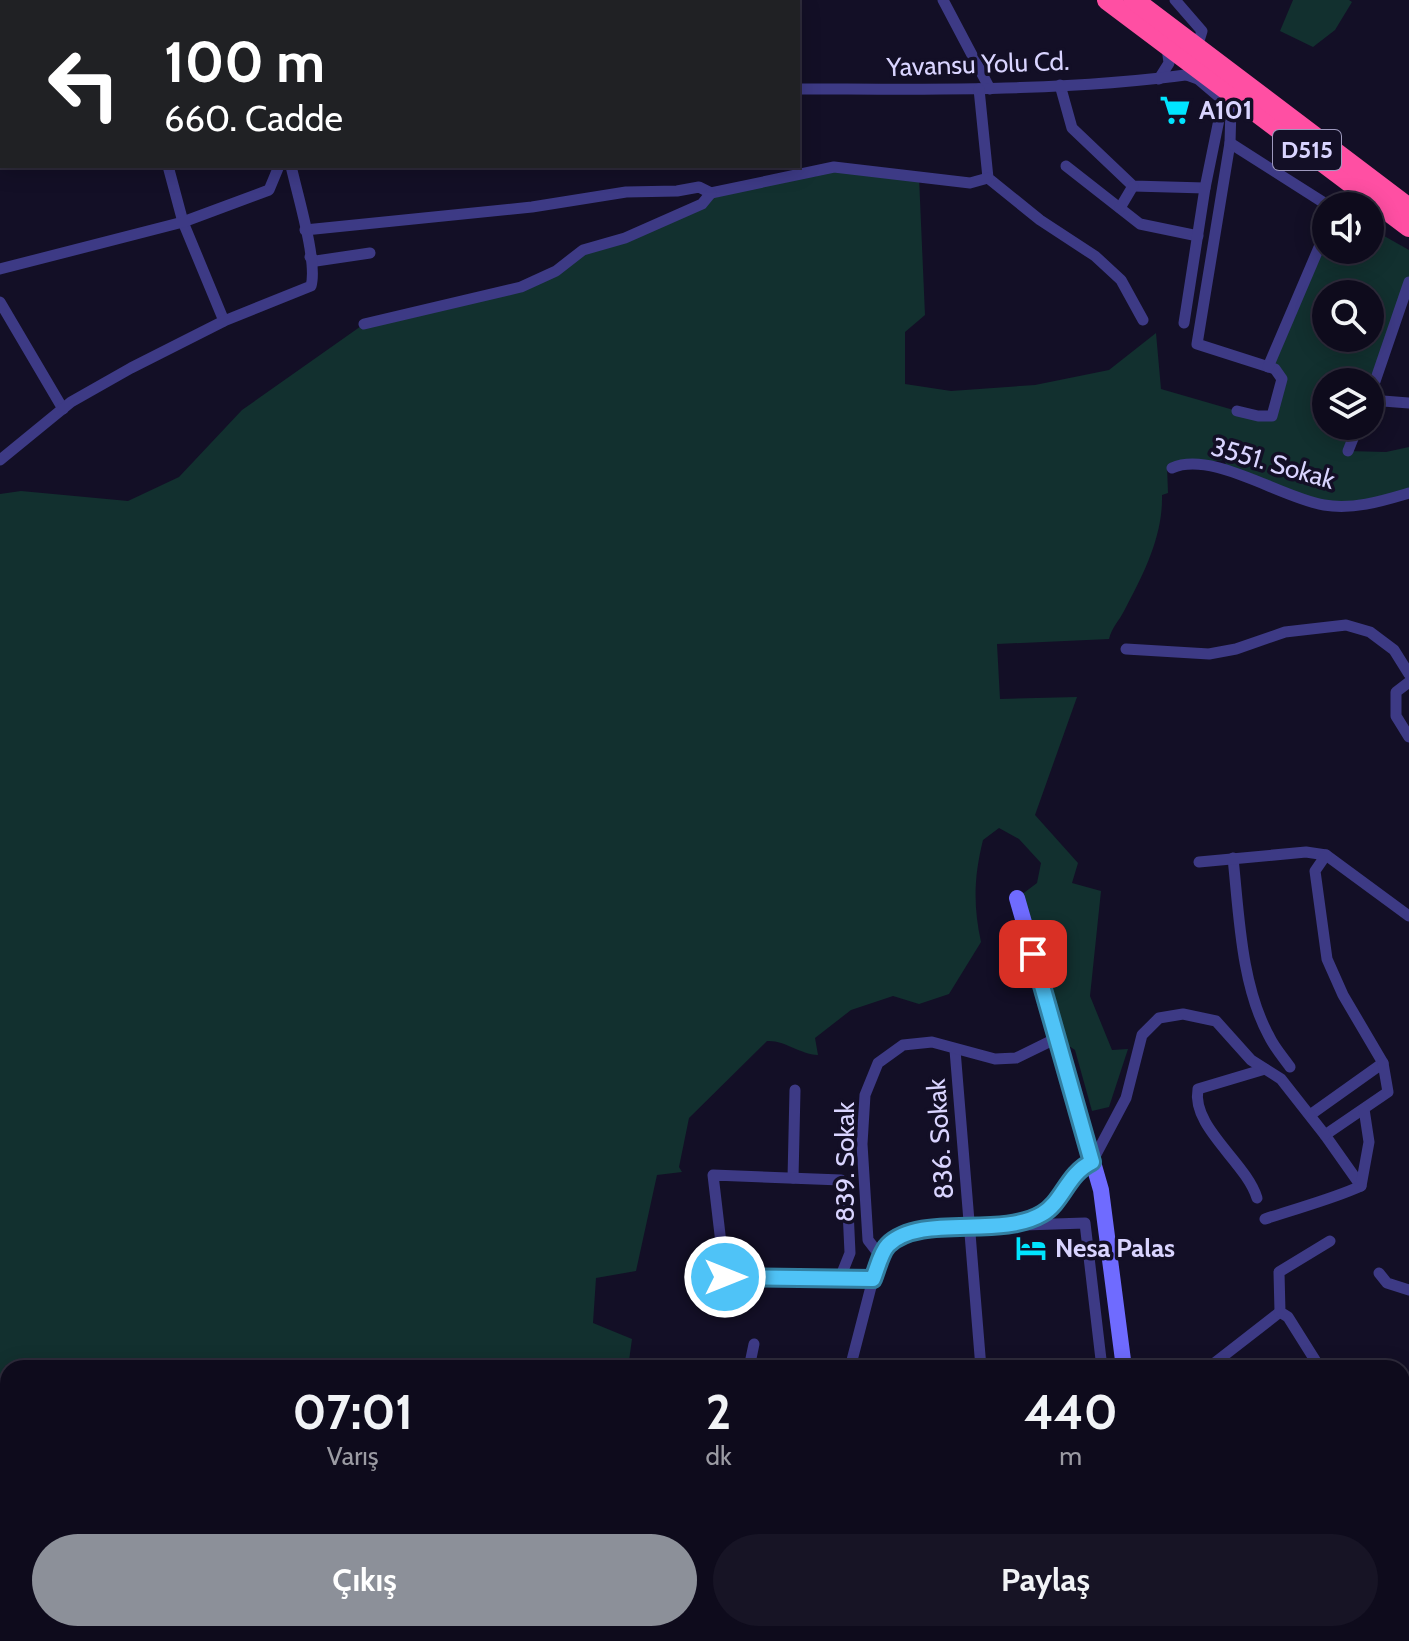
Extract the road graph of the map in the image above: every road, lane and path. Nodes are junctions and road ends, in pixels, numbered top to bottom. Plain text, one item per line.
1 (943, 0) edge
2 (1107, 0) edge
3 (1134, 0) edge
4 (1183, 3) edge
5 (1167, 44) junction
6 (1197, 47) junction
7 (1196, 74) junction
8 (1159, 79) junction
9 (1060, 85) junction
10 (800, 89) edge
11 (984, 89) junction
12 (1223, 100) junction
13 (1230, 143) junction
14 (1066, 166) dead end
15 (169, 168) edge
16 (278, 168) edge
17 (291, 168) edge
18 (988, 178) junction
19 (1133, 186) junction
20 (1205, 188) junction
21 (711, 193) junction
22 (1312, 195) edge
23 (1120, 208) junction
24 (1409, 208) edge
25 (183, 222) junction
26 (1409, 227) edge
27 (305, 230) junction
28 (1198, 236) junction
29 (370, 253) dead end
30 (310, 257) junction
31 (1312, 264) edge
32 (0, 269) edge
33 (1409, 282) edge
34 (0, 302) edge
35 (1143, 320) dead end
36 (224, 321) junction
37 (1184, 323) dead end
38 (364, 324) dead end
39 (1268, 367) junction
40 (1380, 368) edge
41 (1384, 400) edge
42 (1409, 403) edge
43 (63, 409) junction
44 (1237, 411) dead end
45 (1352, 440) edge
46 (1348, 451) dead end
47 (0, 460) edge
48 (1172, 468) dead end
49 (1409, 493) edge
50 (1126, 649) dead end
51 (1409, 674) edge
52 (1409, 682) edge
53 (1409, 737) edge
54 (1326, 855) junction
55 (1199, 862) dead end
56 (1234, 864) junction
57 (1017, 898) dead end
58 (1409, 916) edge
59 (1057, 1038) junction
60 (955, 1050) junction
61 (1383, 1063) junction
62 (1290, 1067) dead end
63 (1265, 1069) junction
64 (795, 1090) dead end
65 (1364, 1109) junction
66 (1310, 1115) junction
67 (1325, 1135) junction
68 (1092, 1162) junction
69 (793, 1178) junction
70 (1361, 1186) junction
71 (1257, 1198) dead end
72 (1265, 1219) dead end
73 (1016, 1225) junction
74 (968, 1227) junction
75 (1330, 1241) dead end
76 (882, 1258) junction
77 (1379, 1273) dead end
78 (840, 1278) junction
79 (873, 1279) junction
80 (1409, 1290) edge
81 (1280, 1312) junction
82 (754, 1344) dead end
83 (751, 1360) edge
84 (852, 1360) edge
85 (980, 1360) edge
86 (1101, 1360) edge
87 (1123, 1360) edge
88 (1227, 1360) edge
89 (1315, 1360) edge

1 - 11 street
2 - 5 highway, D515
3 - 6 highway, D515
4 - 6 street
5 - 7 highway, D515
5 - 8 street
6 - 24 highway, D515
7 - 8 street, Yavansu Yolu Cd.
7 - 12 street
7 - 26 highway, D515
8 - 9 street, Yavansu Yolu Cd.
9 - 11 street, Yavansu Yolu Cd.
9 - 19 street
10 - 11 street, Yavansu Yolu Cd.
11 - 18 street
12 - 13 street
12 - 20 street
13 - 22 street
13 - 39 street
14 - 23 street
15 - 25 street
16 - 25 street
17 - 27 street
18 - 21 street
18 - 35 street
19 - 20 street
19 - 23 street
20 - 28 street
21 - 27 street
21 - 38 street
23 - 28 street
25 - 32 street
25 - 36 street
27 - 30 street
28 - 37 street
29 - 30 street
30 - 36 street
31 - 39 street
33 - 40 street
34 - 43 street
36 - 43 street
39 - 44 street
41 - 42 street
43 - 47 street
45 - 46 street
48 - 49 street, 3551. Sokak
50 - 51 street
52 - 53 street
54 - 56 street
54 - 58 street
54 - 61 street
55 - 56 street
56 - 62 street
57 - 59 street
59 - 60 street, 839. Sokak
59 - 68 street
60 - 74 street, 836. Sokak
60 - 76 street, 839. Sokak
61 - 65 street
61 - 66 street
63 - 66 street
63 - 68 street
63 - 71 street
64 - 69 street
65 - 67 street
65 - 70 street
66 - 67 street
67 - 70 street
68 - 73 street
68 - 87 street
69 - 78 street
69 - 78 street
70 - 72 street
73 - 74 street
73 - 86 street
74 - 76 street
74 - 85 street, 836. Sokak
75 - 81 street
76 - 79 street
77 - 80 street
78 - 79 street
79 - 84 street
81 - 88 street
81 - 89 street
82 - 83 street

